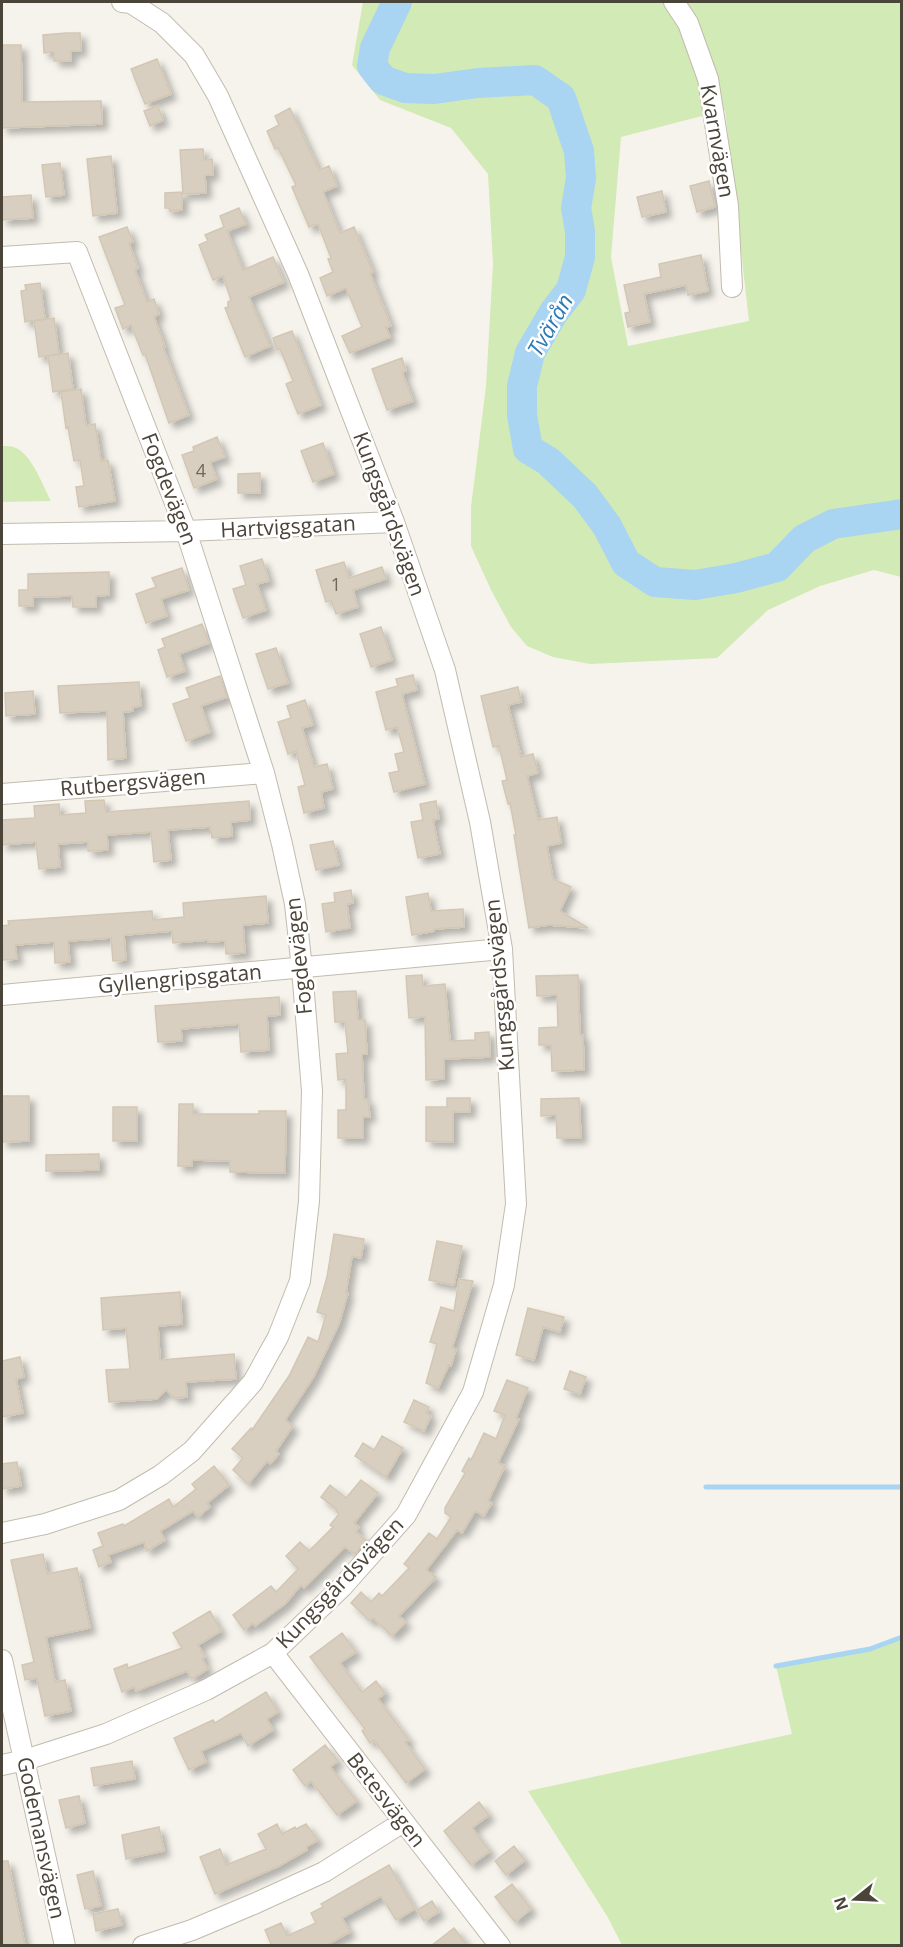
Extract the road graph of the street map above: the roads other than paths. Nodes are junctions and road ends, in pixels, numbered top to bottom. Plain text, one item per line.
1 (122, 2) edge
2 (674, 2) edge
3 (2, 257) edge
4 (732, 287) dead end
5 (394, 522) junction
6 (186, 531) junction
7 (2, 534) edge
8 (264, 772) junction
9 (2, 794) edge
10 (502, 949) junction
11 (302, 969) junction
12 (2, 995) edge
13 (2, 1533) edge
14 (273, 1653) junction
15 (2, 1660) edge
16 (25, 1760) junction
17 (2, 1765) edge
18 (403, 1822) junction
19 (65, 1946) edge
20 (142, 1946) edge
21 (500, 1946) edge

1 - 5 street, Kungsgårdsvägen
2 - 4 street, Kvarnvägen
3 - 6 street, Fogdevägen
5 - 6 street, Hartvigsgatan
5 - 10 street, Kungsgårdsvägen
6 - 7 street, Hartvigsgatan
6 - 8 street, Fogdevägen
8 - 9 street, Rutbergsvägen
8 - 11 street, Fogdevägen
10 - 11 street, Gyllengripsgatan
10 - 14 street, Kungsgårdsvägen
11 - 12 street, Gyllengripsgatan
11 - 13 street, Fogdevägen
14 - 16 street, Kungsgårdsvägen
14 - 18 street, Betesvägen
15 - 16 street, Godemansvägen
16 - 17 street, Kungsgårdsvägen
16 - 19 street, Godemansvägen
18 - 20 street
18 - 21 street, Betesvägen

